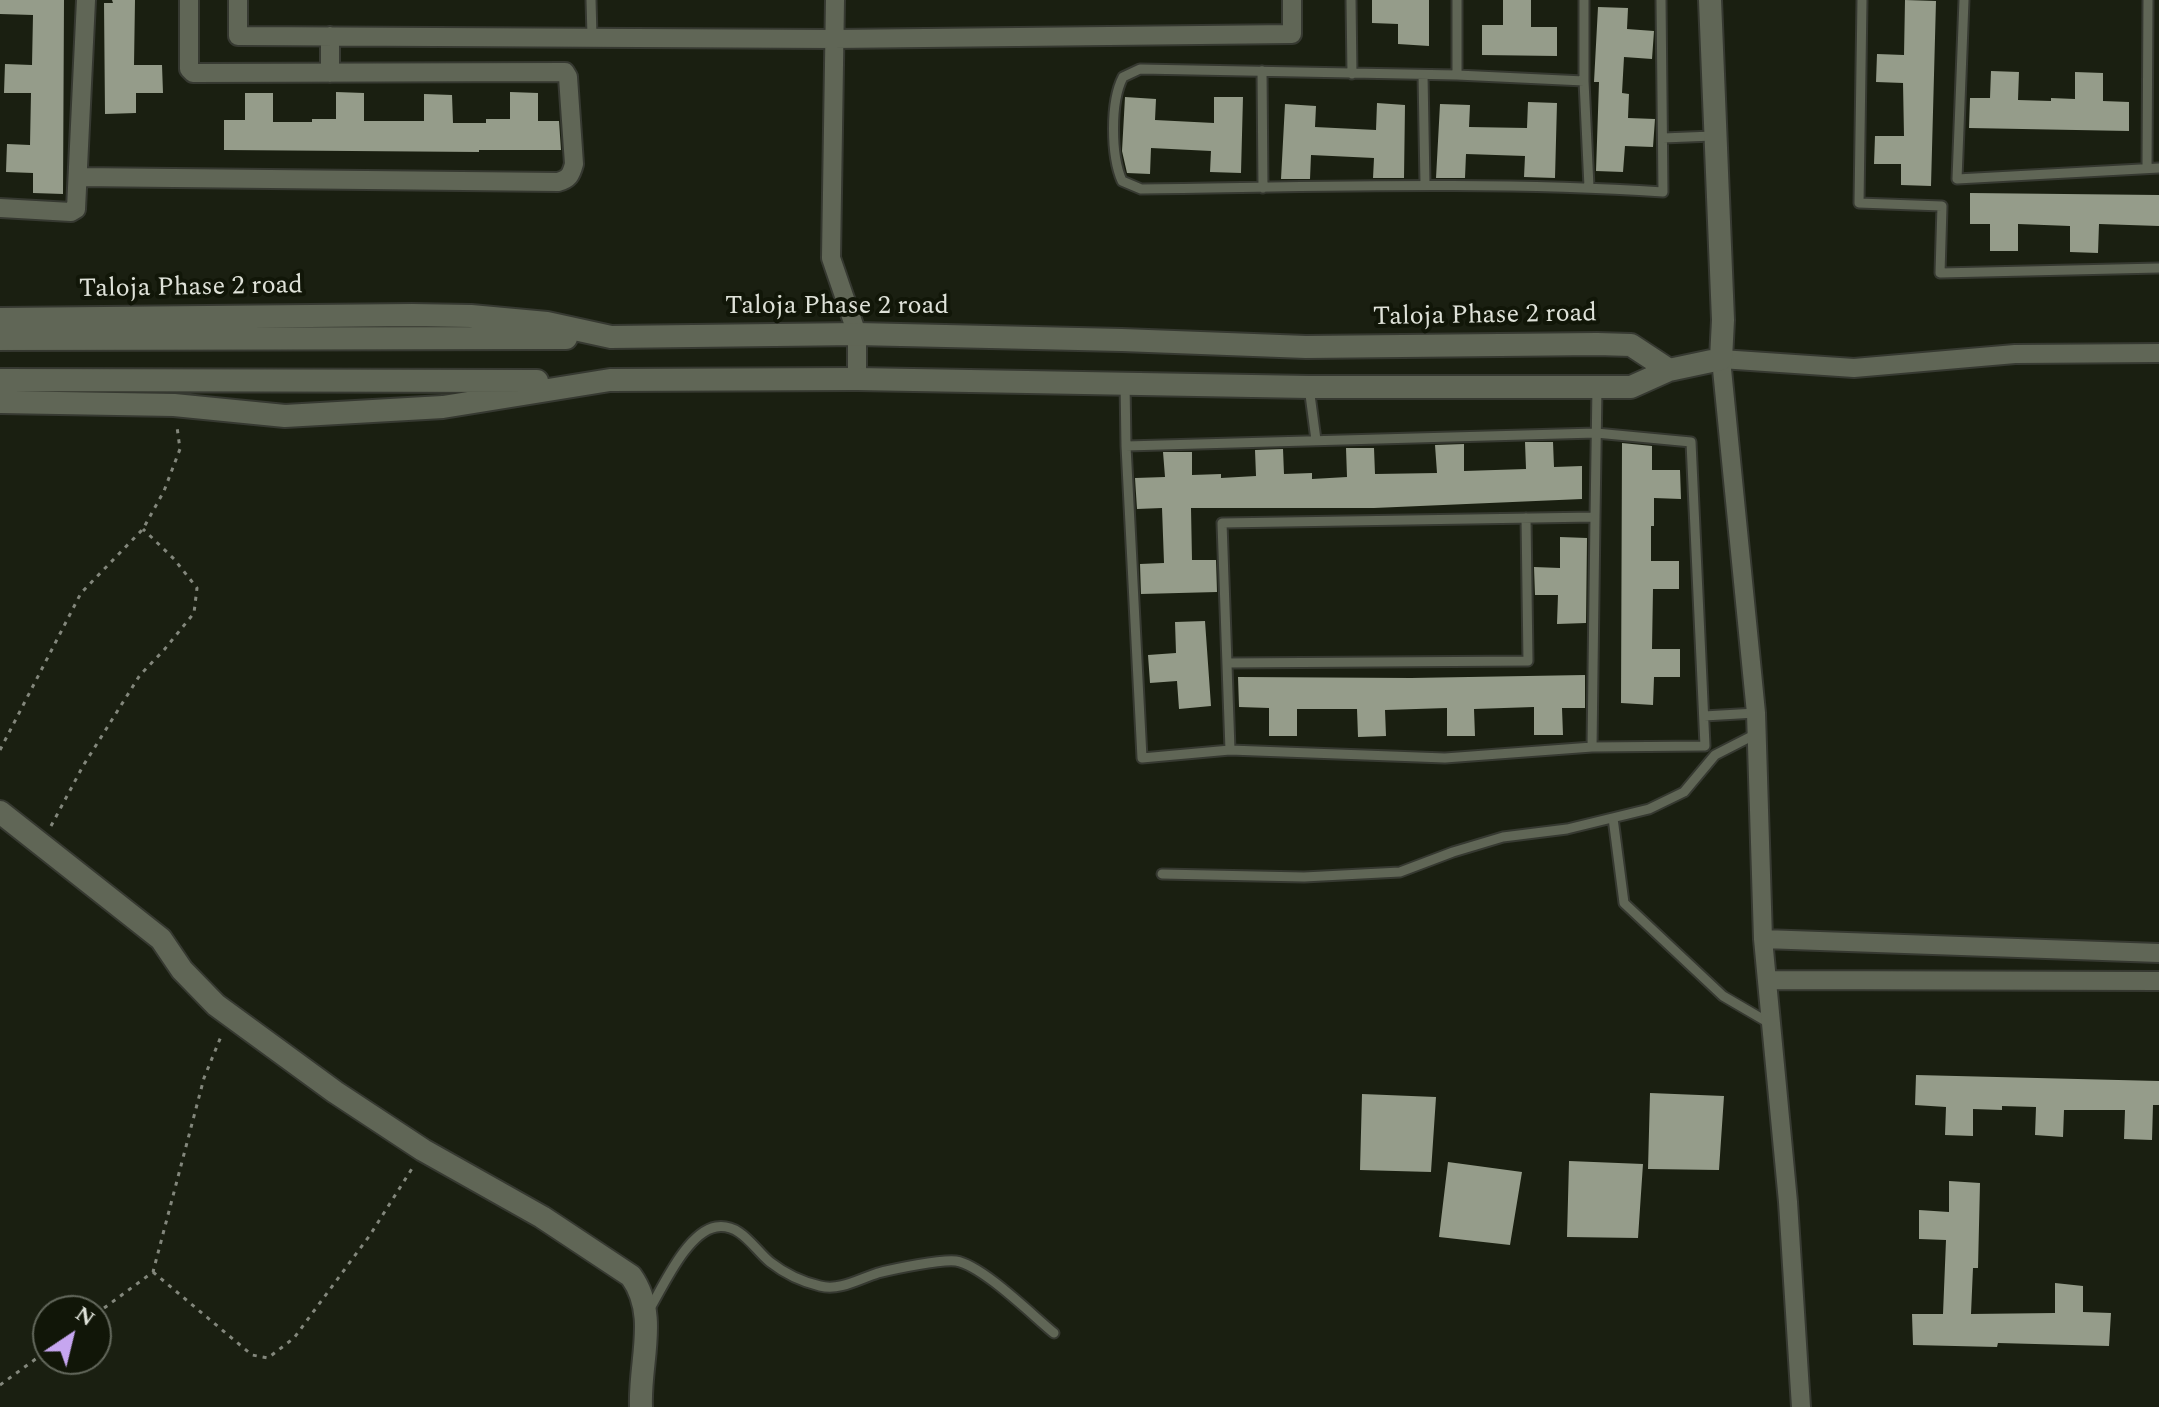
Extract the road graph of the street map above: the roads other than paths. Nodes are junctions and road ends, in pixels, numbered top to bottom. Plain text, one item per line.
1 (86, 0) edge
2 (189, 0) edge
3 (238, 0) edge
4 (591, 0) edge
5 (835, 0) edge
6 (1292, 0) edge
7 (1351, 0) edge
8 (1457, 0) edge
9 (1584, 0) edge
10 (1661, 0) edge
11 (1710, 0) edge
12 (1862, 0) edge
13 (1964, 0) edge
14 (2148, 0) edge
15 (330, 36) junction
16 (496, 36) junction
17 (592, 36) junction
18 (834, 39) junction
19 (496, 71) junction
20 (1262, 71) junction
21 (330, 73) junction
22 (1352, 74) junction
23 (1423, 75) junction
24 (1457, 75) junction
25 (1584, 81) junction
26 (1717, 136) junction
27 (1663, 138) junction
28 (2147, 168) junction
29 (2159, 168) edge
30 (78, 177) junction
31 (1425, 184) junction
32 (1589, 187) junction
33 (1263, 188) junction
34 (0, 208) edge
35 (2159, 268) edge
36 (0, 319) edge
37 (857, 334) junction
38 (611, 337) junction
39 (0, 339) edge
40 (2159, 353) edge
41 (1721, 359) junction
42 (1669, 370) junction
43 (857, 379) junction
44 (0, 380) edge
45 (610, 380) junction
46 (1125, 383) junction
47 (1309, 387) junction
48 (1597, 387) junction
49 (0, 402) edge
50 (1596, 433) junction
51 (1316, 440) junction
52 (1126, 446) junction
53 (1595, 517) junction
54 (1526, 518) junction
55 (1227, 663) junction
56 (1756, 713) junction
57 (1704, 716) junction
58 (1756, 734) junction
59 (1592, 747) junction
60 (1230, 750) junction
61 (0, 812) edge
62 (1613, 818) junction
63 (1162, 874) dead end
64 (1763, 939) junction
65 (2159, 953) edge
66 (1767, 980) junction
67 (2159, 981) edge
68 (1771, 1024) junction
69 (647, 1313) junction
70 (1054, 1333) dead end
71 (641, 1407) edge
72 (1801, 1407) edge

1 - 30 street
2 - 21 street
3 - 15 street
4 - 17 lane
5 - 18 street
6 - 18 street
7 - 22 lane
8 - 24 lane
9 - 25 lane
10 - 27 lane
11 - 26 street
12 - 35 lane
13 - 28 lane
14 - 28 lane
15 - 16 street
15 - 21 street
16 - 17 street
16 - 19 street
17 - 18 street
18 - 37 street
19 - 21 street
19 - 30 street
20 - 22 lane
20 - 33 lane
20 - 33 lane
22 - 23 lane
23 - 24 lane
23 - 31 lane
24 - 25 lane
25 - 32 lane
26 - 27 lane
26 - 41 street
27 - 32 lane
28 - 29 lane
30 - 34 street
31 - 32 lane
31 - 33 lane
36 - 38 street, Taloja Phase 2 road
37 - 38 street, Taloja Phase 2 road
37 - 42 street, Taloja Phase 2 road
37 - 43 street
38 - 39 street
40 - 41 street
41 - 42 street
41 - 56 street
42 - 48 street
43 - 45 street
43 - 46 street
44 - 45 street
45 - 49 street
46 - 47 street
46 - 52 lane
47 - 48 street
47 - 51 lane
48 - 50 lane
50 - 51 lane
50 - 53 lane
50 - 57 lane
51 - 52 lane
52 - 60 lane
53 - 54 lane
53 - 59 lane
54 - 55 lane
54 - 55 lane
55 - 60 lane
56 - 57 lane
56 - 58 street
57 - 59 lane
58 - 62 lane
58 - 64 street
59 - 60 lane
61 - 69 street
62 - 63 lane
62 - 68 lane
64 - 65 street
64 - 66 street
66 - 67 street
66 - 68 street
68 - 72 street
69 - 70 lane
69 - 71 street

